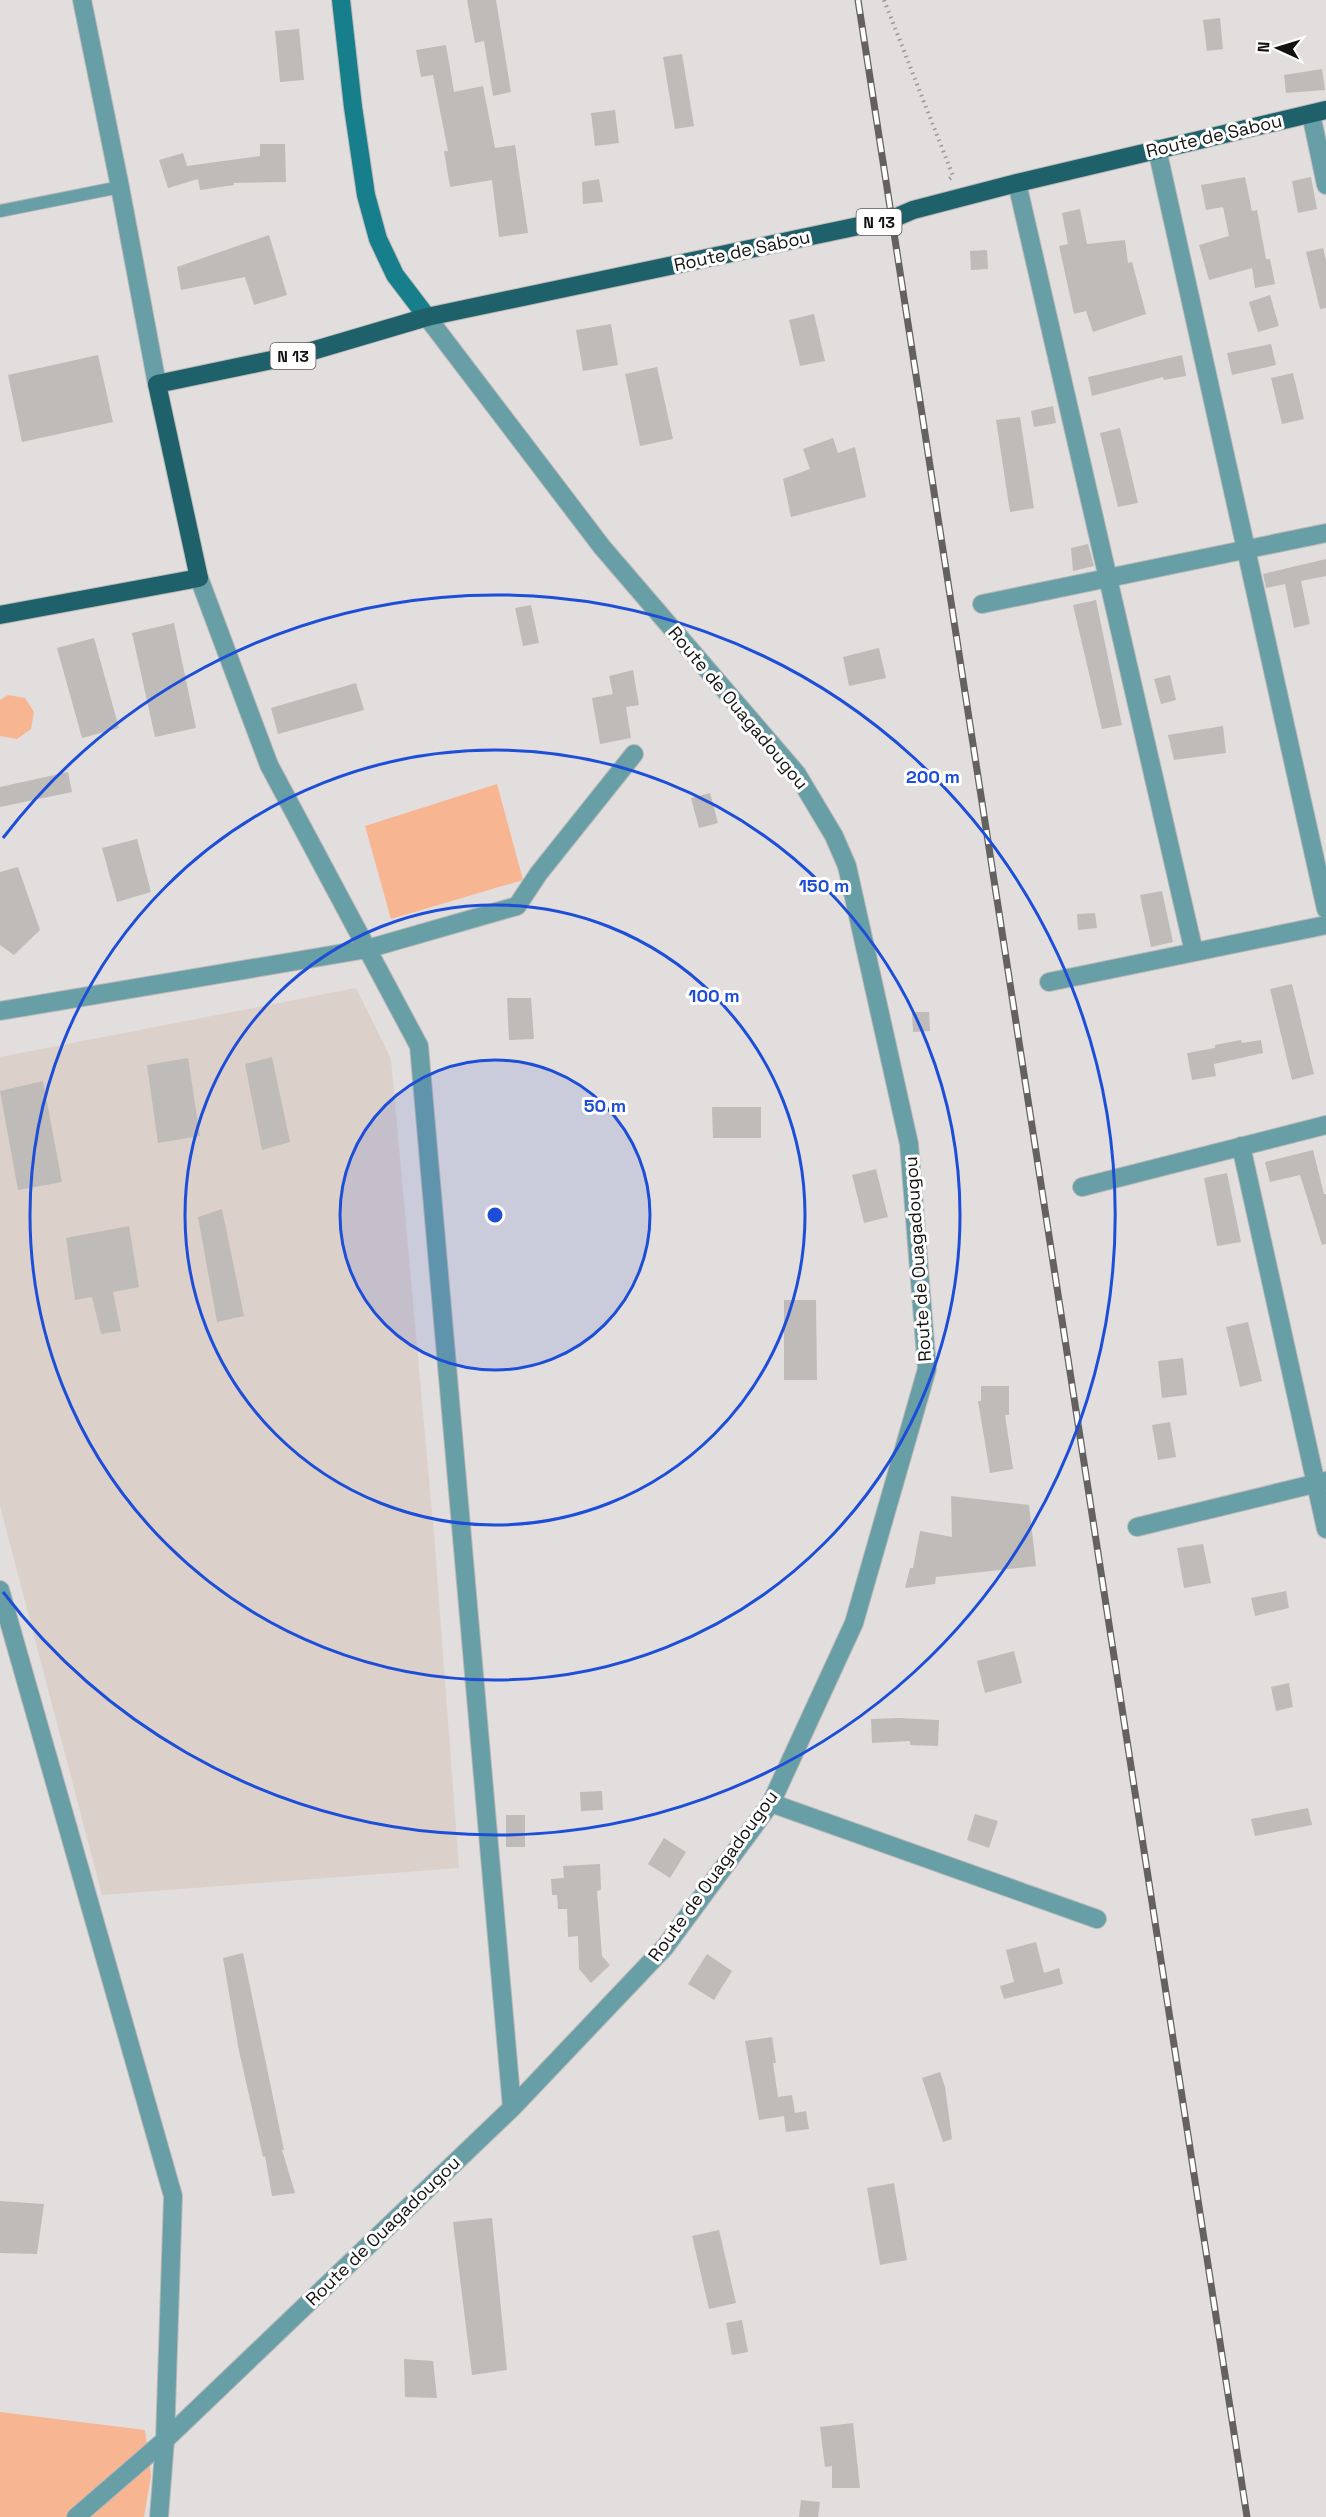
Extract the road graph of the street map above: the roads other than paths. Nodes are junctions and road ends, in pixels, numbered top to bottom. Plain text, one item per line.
1 (82, 0) edge
2 (341, 0) edge
3 (1318, 112) edge
4 (1157, 149) junction
5 (1017, 183) junction
6 (1326, 185) edge
7 (120, 187) junction
8 (0, 211) edge
9 (428, 317) junction
10 (157, 384) junction
11 (1326, 533) edge
12 (1245, 549) junction
13 (199, 578) junction
14 (1107, 578) junction
15 (982, 604) dead end
16 (0, 615) edge
17 (634, 754) dead end
18 (1326, 909) edge
19 (1326, 925) edge
20 (368, 949) junction
21 (1194, 952) junction
22 (1049, 982) dead end
23 (0, 1011) edge
24 (1326, 1125) edge
25 (1240, 1146) junction
26 (1082, 1187) dead end
27 (1321, 1482) edge
28 (1137, 1527) dead end
29 (1326, 1529) edge
30 (0, 1590) edge
31 (771, 1803) junction
32 (1097, 1919) dead end
33 (512, 2108) junction
34 (165, 2440) junction
35 (76, 2517) edge
36 (159, 2517) edge

1 - 7 street
2 - 9 main road, Route de Ouagadougou
3 - 4 main road, Route de Sabou / N 13
3 - 6 street
4 - 5 main road, Route de Sabou / N 13
4 - 12 street
5 - 9 main road, Route de Sabou / N 13
5 - 14 street
7 - 8 lane
7 - 10 street
9 - 10 main road, Route de Sabou / N 13
9 - 31 street, Route de Ouagadougou
10 - 13 main road
11 - 12 street
12 - 14 street
12 - 18 street
13 - 16 main road
13 - 20 street
14 - 15 street
14 - 21 street
17 - 20 street
19 - 21 street
20 - 23 street
20 - 33 street
21 - 22 street
24 - 25 street
25 - 26 street
25 - 27 street
27 - 28 street
27 - 29 street
30 - 34 street
31 - 32 street
31 - 33 street, Route de Ouagadougou
33 - 34 street, Route de Ouagadougou
34 - 35 street, Route de Ouagadougou
34 - 36 street

